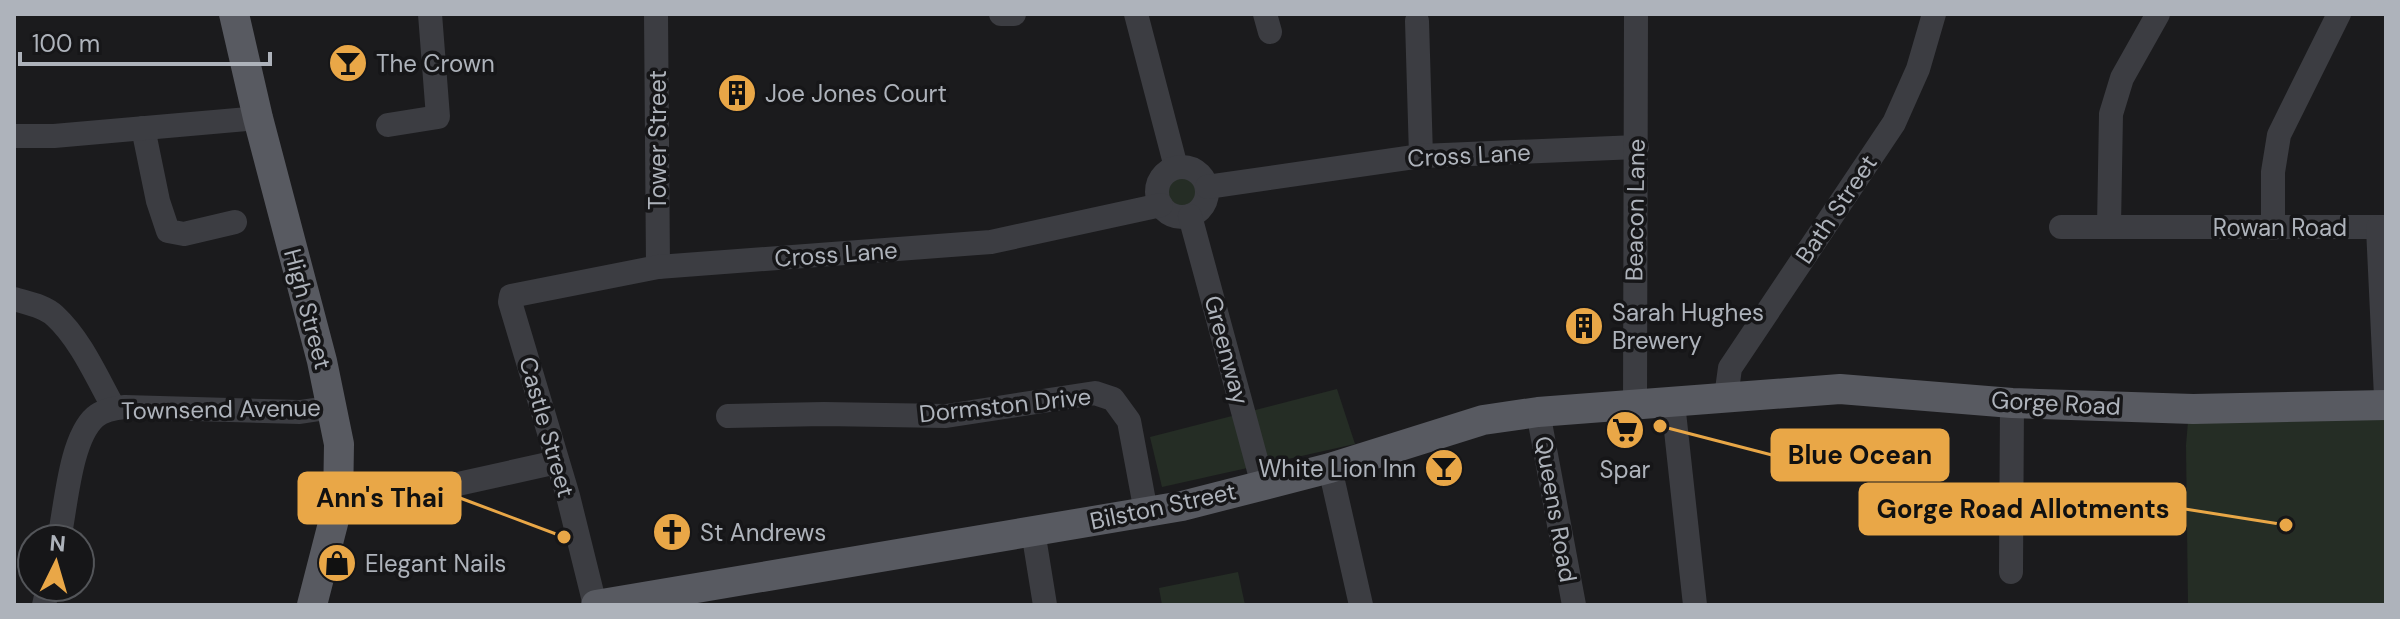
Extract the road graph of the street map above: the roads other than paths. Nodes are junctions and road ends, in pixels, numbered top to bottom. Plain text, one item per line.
1 (234, 14) edge
2 (430, 14) edge
3 (656, 14) edge
4 (1001, 14) edge
5 (1014, 14) edge
6 (1136, 14) edge
7 (1636, 14) edge
8 (1934, 14) edge
9 (2158, 14) edge
10 (2339, 14) edge
11 (1417, 21) dead end
12 (258, 118) junction
13 (388, 125) dead end
14 (143, 128) junction
15 (14, 136) edge
16 (1637, 147) junction
17 (1421, 156) junction
18 (1176, 167) junction
19 (1207, 187) junction
20 (1161, 205) junction
21 (1190, 216) junction
22 (235, 222) dead end
23 (2109, 226) junction
24 (2061, 227) dead end
25 (2273, 228) junction
26 (2382, 228) edge
27 (658, 267) junction
28 (511, 296) joint
29 (14, 299) edge
30 (1726, 397) junction
31 (2386, 397) edge
32 (1673, 403) junction
33 (2012, 403) junction
34 (2386, 405) edge
35 (1635, 406) junction
36 (333, 407) junction
37 (114, 408) junction
38 (1538, 412) junction
39 (728, 416) dead end
40 (557, 462) junction
41 (1330, 468) junction
42 (1263, 485) junction
43 (336, 511) junction
44 (1146, 512) junction
45 (62, 523) edge
46 (1033, 531) junction
47 (2011, 572) dead end
48 (312, 605) edge
49 (595, 605) edge
50 (1045, 605) edge
51 (1361, 605) edge
52 (1574, 605) edge
53 (1695, 605) edge

1 - 12 main road, High Street
2 - 13 street
3 - 27 street, Tower Street
4 - 5 street
6 - 18 street
7 - 16 street, Beacon Lane
8 - 30 street, Bath Street
9 - 23 street
10 - 25 street
11 - 17 street
12 - 14 street
12 - 36 main road, High Street
14 - 15 street
14 - 22 street
16 - 17 street, Cross Lane
16 - 35 street, Beacon Lane
17 - 19 street, Cross Lane
18 - 19 street
18 - 20 street
19 - 21 street
20 - 21 street
20 - 27 street, Cross Lane
21 - 42 street, Greenway
23 - 24 street, Rowan Road
23 - 25 street, Rowan Road
25 - 26 street, Rowan Road
26 - 31 street, Rowan Road
27 - 28 street, Cross Lane
28 - 40 street, Castle Street
29 - 37 street
30 - 32 main road, Bilston Street
30 - 33 main road, Gorge Road
32 - 35 main road, Bilston Street
32 - 53 street
33 - 34 main road, Gorge Road
33 - 47 street
35 - 38 main road, Bilston Street
36 - 37 street, Townsend Avenue
36 - 43 main road, High Street
37 - 45 street, Townsend Avenue
38 - 41 main road, Bilston Street
38 - 52 street, Queens Road
39 - 44 street, Dormston Drive
40 - 43 street
40 - 49 street, Castle Street
41 - 42 main road, Bilston Street
41 - 51 street
42 - 44 main road, Bilston Street
43 - 48 main road, High Street
44 - 46 main road, Bilston Street
46 - 49 main road, Bilston Street
46 - 50 street

